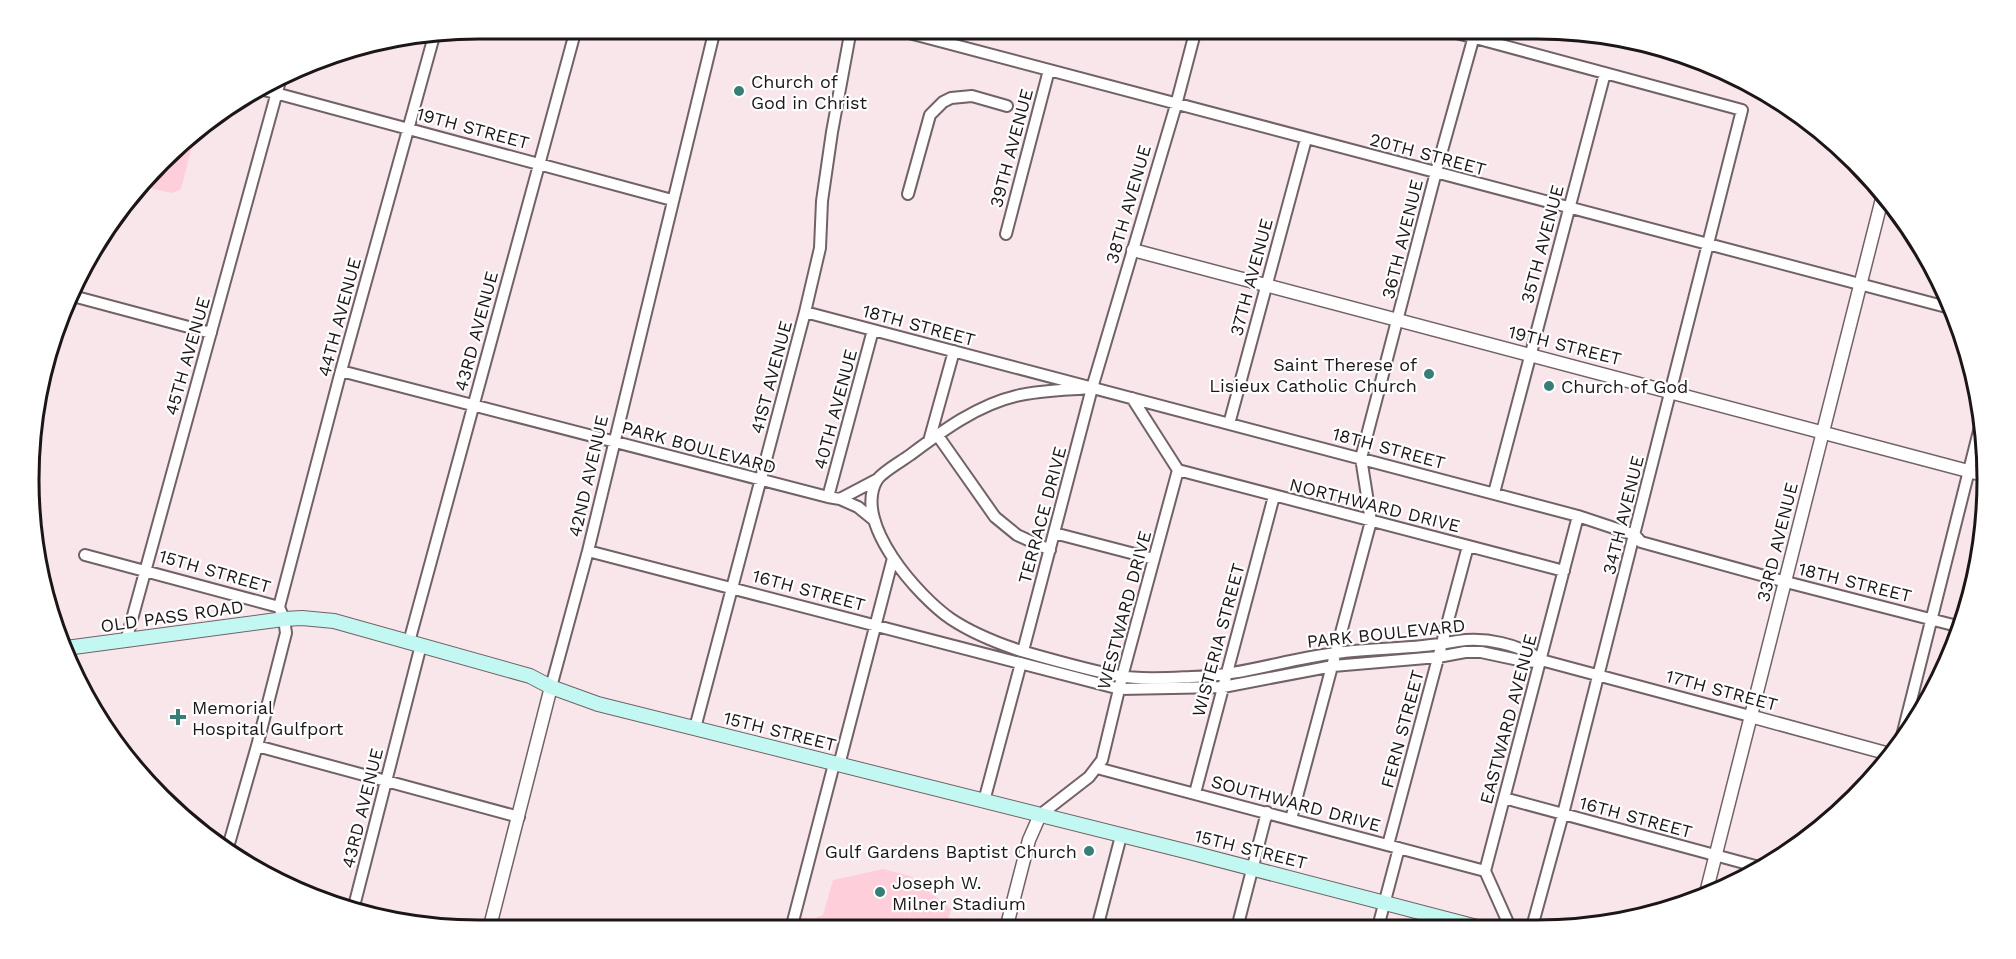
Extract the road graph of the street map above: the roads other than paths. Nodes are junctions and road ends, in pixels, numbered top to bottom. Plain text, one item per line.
1 (573, 39) edge
2 (712, 39) edge
3 (849, 39) edge
4 (935, 39) edge
5 (1193, 39) edge
6 (1473, 39) edge
7 (1494, 39) edge
8 (432, 42) edge
9 (1049, 70) junction
10 (1605, 74) junction
11 (278, 88) edge
12 (270, 92) edge
13 (277, 94) junction
14 (1176, 105) junction
15 (1007, 106) dead end
16 (408, 130) junction
17 (1306, 139) junction
18 (539, 164) junction
19 (1436, 172) junction
20 (908, 194) dead end
21 (672, 200) junction
22 (1881, 204) edge
23 (1569, 207) junction
24 (1006, 234) dead end
25 (1707, 243) junction
26 (1133, 250) junction
27 (1860, 284) junction
28 (1266, 285) junction
29 (79, 298) edge
30 (1941, 305) edge
31 (805, 312) junction
32 (1398, 319) junction
33 (873, 330) junction
34 (211, 333) junction
35 (954, 351) junction
36 (1530, 356) junction
37 (341, 371) junction
38 (1092, 388) junction
39 (1671, 391) junction
40 (1132, 398) junction
41 (473, 404) junction
42 (1229, 424) junction
43 (1824, 431) junction
44 (934, 438) junction
45 (614, 441) junction
46 (1975, 444) edge
47 (1361, 458) junction
48 (1178, 470) junction
49 (1968, 470) junction
50 (1977, 473) edge
51 (878, 479) junction
52 (760, 480) junction
53 (1494, 493) junction
54 (1274, 496) junction
55 (828, 497) junction
56 (840, 499) junction
57 (1578, 516) junction
58 (874, 520) junction
59 (1371, 521) junction
60 (1054, 533) junction
61 (1635, 535) junction
62 (1468, 546) junction
63 (1050, 550) junction
64 (588, 551) junction
65 (85, 555) dead end
66 (893, 558) junction
67 (1154, 559) junction
68 (144, 570) junction
69 (1564, 571) junction
70 (1786, 582) junction
71 (732, 587) junction
72 (281, 613) junction
73 (1930, 619) junction
74 (876, 624) junction
75 (1952, 625) edge
76 (126, 641) junction
77 (415, 643) junction
78 (1442, 645) junction
79 (73, 647) edge
80 (1336, 653) junction
81 (1022, 657) junction
82 (1438, 657) junction
83 (1541, 660) junction
84 (1333, 666) junction
85 (1227, 674) junction
86 (1598, 675) junction
87 (1122, 677) junction
88 (551, 687) junction
89 (1223, 687) junction
90 (1120, 689) junction
91 (1750, 716) junction
92 (1906, 719) edge
93 (695, 728) junction
94 (257, 746) junction
95 (1883, 752) edge
96 (837, 764) junction
97 (1097, 768) junction
98 (386, 781) junction
99 (1195, 793) junction
100 (1504, 798) junction
101 (984, 801) junction
102 (1267, 812) junction
103 (1563, 814) junction
104 (1040, 815) junction
105 (519, 817) junction
106 (1291, 819) junction
107 (1121, 836) junction
108 (229, 842) edge
109 (1394, 846) junction
110 (1715, 856) junction
111 (1750, 865) edge
112 (1253, 868) junction
113 (1485, 871) junction
114 (1708, 885) edge
115 (355, 902) edge
116 (1385, 902) junction
117 (492, 920) edge
118 (794, 920) edge
119 (1008, 920) edge
120 (1098, 920) edge
121 (1239, 920) edge
122 (1380, 920) edge
123 (1440, 920) edge
124 (1507, 920) edge
125 (1534, 920) edge

1 - 18 street, 43RD AVENUE
2 - 21 street, 42ND AVENUE
3 - 31 street, 41ST AVENUE
4 - 9 street, 20TH STREET
5 - 14 street, 38TH AVENUE
6 - 19 street, 36TH AVENUE
7 - 10 street
8 - 16 street, 44TH AVENUE
9 - 14 street, 20TH STREET
9 - 24 street, 39TH AVENUE
10 - 23 street, 35TH AVENUE
10 - 25 street, 34TH AVENUE
11 - 13 street, 45TH AVENUE
12 - 13 street, 19TH STREET
13 - 16 street, 19TH STREET
13 - 34 street, 45TH AVENUE
14 - 17 street, 20TH STREET
14 - 26 street, 38TH AVENUE
15 - 20 street
16 - 18 street, 19TH STREET
16 - 37 street, 44TH AVENUE
17 - 19 street, 20TH STREET
17 - 28 street, 37TH AVENUE
18 - 21 street, 19TH STREET
18 - 41 street, 43RD AVENUE
19 - 23 street, 20TH STREET
19 - 32 street, 36TH AVENUE
21 - 45 street, 42ND AVENUE
22 - 27 street, 33RD AVENUE
23 - 25 street, 20TH STREET
23 - 36 street, 35TH AVENUE
25 - 27 street, 20TH STREET
25 - 39 street, 34TH AVENUE
26 - 28 street, 19TH STREET
26 - 38 street, 38TH AVENUE
27 - 30 street, 20TH STREET
27 - 43 street, 33RD AVENUE
28 - 32 street, 19TH STREET
28 - 42 street, 37TH AVENUE
29 - 34 street
31 - 33 street, 18TH STREET
31 - 52 street, 41ST AVENUE
32 - 36 street, 19TH STREET
32 - 47 street, 36TH AVENUE
33 - 35 street, 18TH STREET
33 - 55 street, 40TH AVENUE
34 - 68 street, 45TH AVENUE
35 - 38 street, 18TH STREET
35 - 44 street
36 - 39 street, 19TH STREET
36 - 53 street, 35TH AVENUE
37 - 41 street, PARK BOULEVARD
37 - 72 street, 44TH AVENUE
38 - 40 street, 18TH STREET
38 - 44 street
38 - 60 street, TERRACE DRIVE
39 - 43 street, 19TH STREET
39 - 61 street, 34TH AVENUE
40 - 42 street, 18TH STREET
40 - 48 street
41 - 45 street, PARK BOULEVARD
41 - 77 street, 43RD AVENUE
42 - 47 street, 18TH STREET
43 - 49 street, 19TH STREET
43 - 70 street, 33RD AVENUE
44 - 51 street
44 - 63 street
45 - 52 street, PARK BOULEVARD
45 - 64 street, 42ND AVENUE
46 - 49 street
47 - 53 street, 18TH STREET
47 - 59 street
48 - 54 street, NORTHWARD DRIVE
48 - 67 street, WESTWARD DRIVE
49 - 50 street, 19TH STREET
49 - 73 street
51 - 56 street
51 - 58 street, PARK BOULEVARD
52 - 55 street, PARK BOULEVARD
52 - 71 street, 41ST AVENUE
53 - 57 street, 18TH STREET
54 - 59 street, NORTHWARD DRIVE
54 - 85 street, WISTERIA STREET
55 - 56 street, PARK BOULEVARD
56 - 58 street, PARK BOULEVARD
57 - 61 street, 18TH STREET
57 - 69 street, EASTWARD AVENUE
58 - 66 street, PARK BOULEVARD
59 - 62 street, NORTHWARD DRIVE
59 - 80 street
60 - 63 street, TERRACE DRIVE
60 - 67 street
61 - 70 street, 18TH STREET
61 - 86 street, 34TH AVENUE
62 - 69 street, NORTHWARD DRIVE
62 - 78 street
63 - 81 street, TERRACE DRIVE
64 - 71 street, 16TH STREET
64 - 88 street, 42ND AVENUE
65 - 68 street, 15TH STREET
66 - 74 street
66 - 81 street, PARK BOULEVARD
67 - 87 street, WESTWARD DRIVE
68 - 72 street, 15TH STREET
68 - 76 street, 45TH AVENUE
69 - 83 street, EASTWARD AVENUE
70 - 73 street, 18TH STREET
70 - 91 street, 33RD AVENUE
71 - 74 street, 16TH STREET
71 - 93 street, 41ST AVENUE
72 - 76 main road, OLD PASS ROAD
72 - 77 main road, 15TH STREET
72 - 94 street, 44TH AVENUE
73 - 75 street, 18TH STREET
73 - 92 street
74 - 81 street, 16TH STREET
74 - 96 street
76 - 79 main road, OLD PASS ROAD
77 - 88 main road, 15TH STREET
77 - 98 street, 43RD AVENUE
78 - 80 street, PARK BOULEVARD
78 - 82 street, FERN STREET
78 - 83 street, PARK BOULEVARD
80 - 84 street
80 - 85 street, PARK BOULEVARD
81 - 87 street, PARK BOULEVARD
81 - 90 street, PARK BOULEVARD
81 - 101 street, TERRACE DRIVE
82 - 83 street, PARK BOULEVARD
82 - 84 street, PARK BOULEVARD
82 - 109 street, FERN STREET
83 - 86 street, 17TH STREET
83 - 100 street, EASTWARD AVENUE
84 - 89 street, PARK BOULEVARD
84 - 106 street
85 - 87 street, PARK BOULEVARD
85 - 89 street, WISTERIA STREET
86 - 91 street, 17TH STREET
86 - 103 street, 34TH AVENUE
87 - 90 street, WESTWARD DRIVE
88 - 93 main road, 15TH STREET
88 - 105 street, 42ND AVENUE
89 - 90 street, PARK BOULEVARD
89 - 99 street, WISTERIA STREET
90 - 97 street, WESTWARD DRIVE
91 - 95 street, 17TH STREET
91 - 110 street, 33RD AVENUE
93 - 96 main road, 15TH STREET
94 - 98 street
94 - 108 street, 44TH AVENUE
96 - 101 main road, 15TH STREET
96 - 118 street
97 - 99 street, SOUTHWARD DRIVE
97 - 104 street, WESTWARD DRIVE
98 - 105 street
98 - 115 street, 43RD AVENUE
99 - 102 street, SOUTHWARD DRIVE
100 - 103 street, 16TH STREET
100 - 113 street, EASTWARD AVENUE
101 - 104 main road, 15TH STREET
102 - 106 street, SOUTHWARD DRIVE
102 - 112 street
103 - 110 street, 16TH STREET
103 - 125 street, 34TH AVENUE
104 - 107 main road, 15TH STREET
104 - 119 street
105 - 117 street, 42ND AVENUE
106 - 109 street, SOUTHWARD DRIVE
107 - 112 main road, 15TH STREET
107 - 120 street
109 - 113 street, SOUTHWARD DRIVE
109 - 116 street
110 - 111 street, 16TH STREET
110 - 114 street, 33RD AVENUE
112 - 116 main road, 15TH STREET
112 - 121 street
113 - 124 street
116 - 122 street
116 - 123 main road, 15TH STREET

